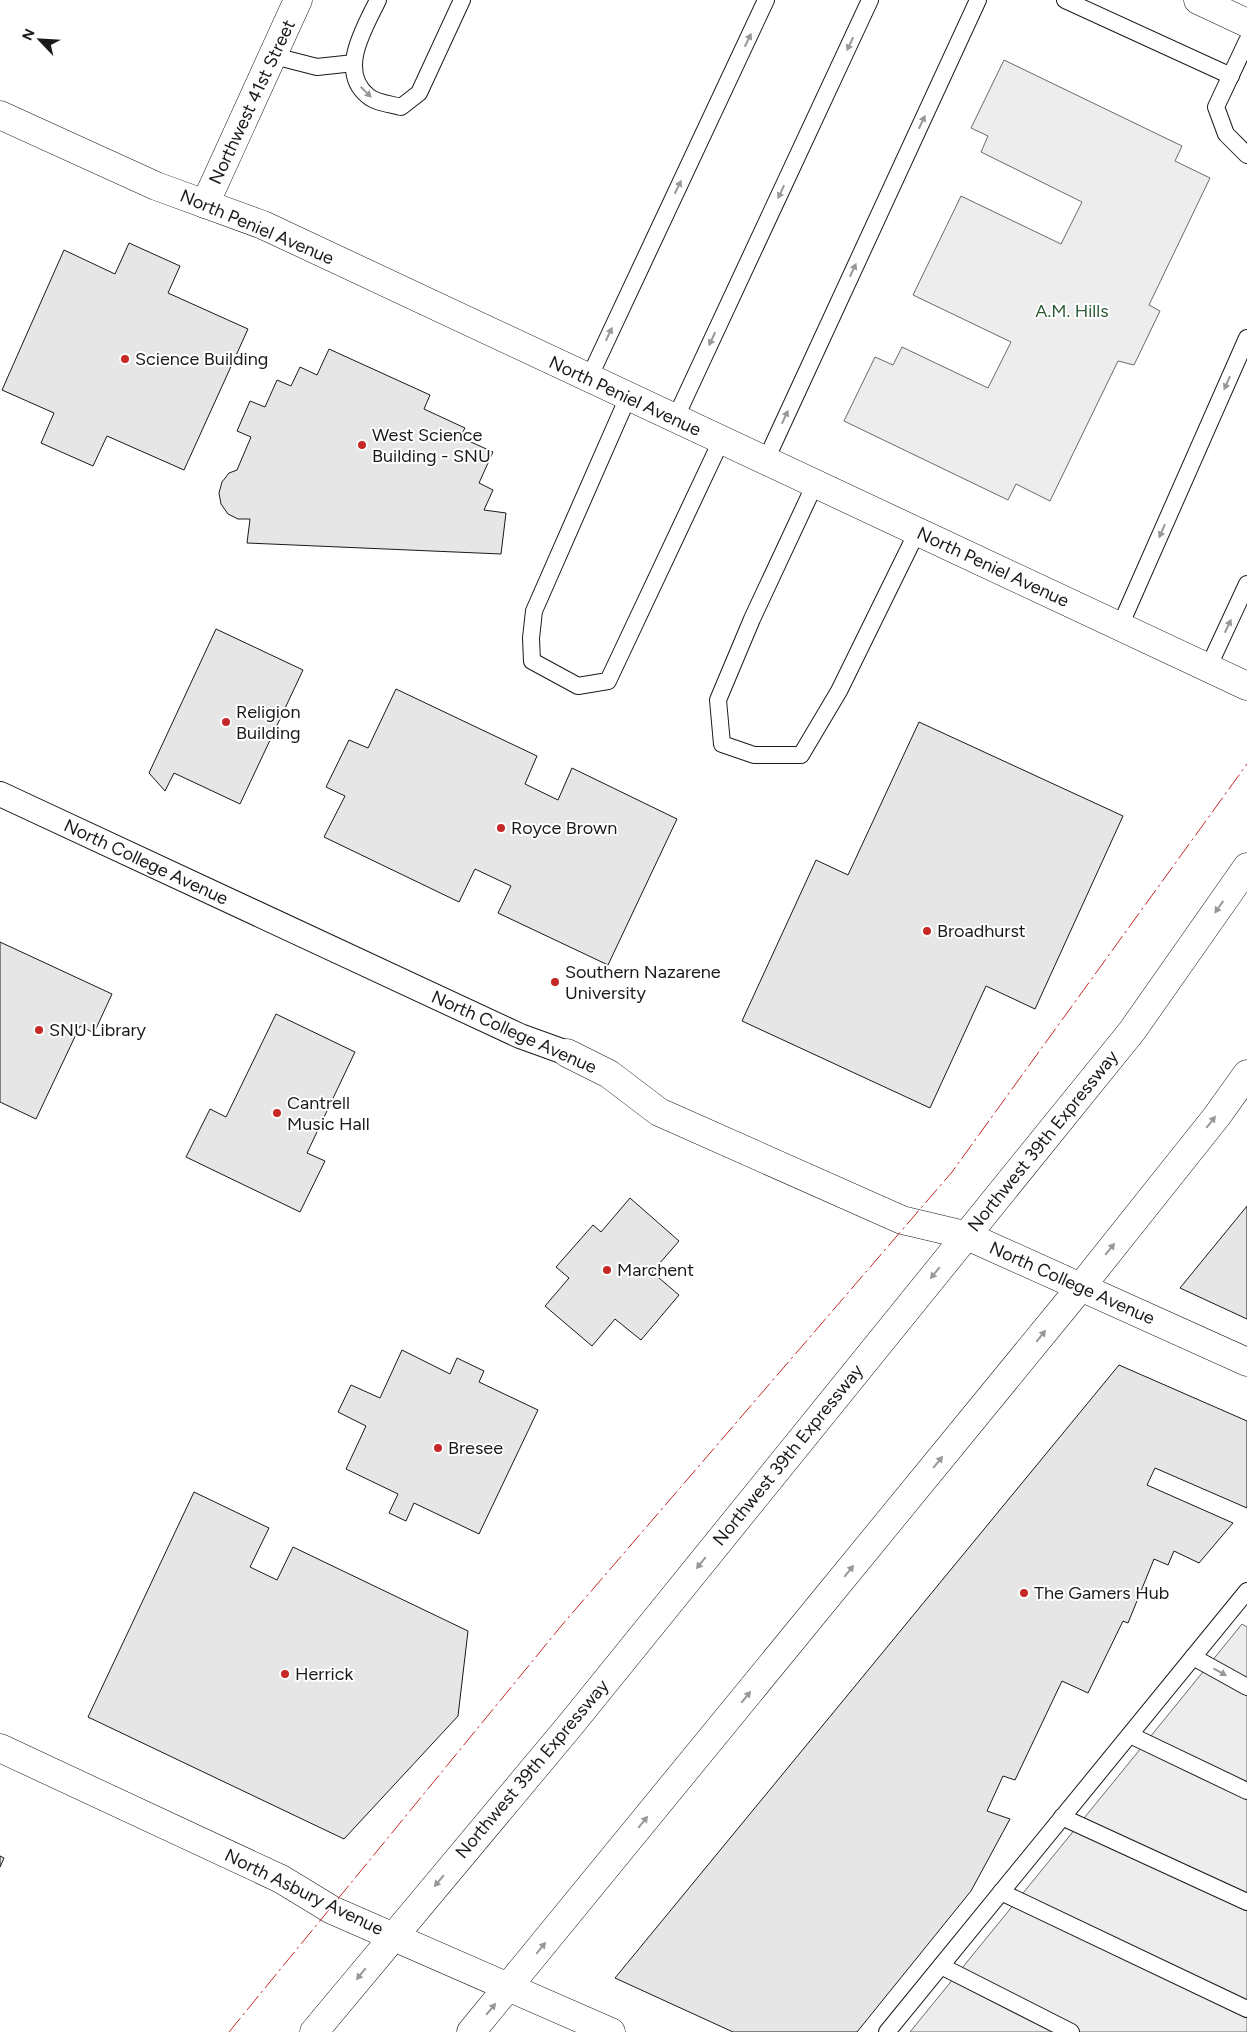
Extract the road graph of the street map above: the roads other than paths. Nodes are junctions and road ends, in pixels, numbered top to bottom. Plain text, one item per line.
1 (298, 0) edge
2 (378, 0) edge
3 (462, 0) edge
4 (766, 0) edge
5 (870, 0) edge
6 (978, 0) edge
7 (1065, 0) edge
8 (1198, 0) edge
9 (1247, 23) edge
10 (1247, 41) edge
11 (274, 56) junction
12 (354, 63) junction
13 (1230, 76) junction
14 (0, 115) edge
15 (1247, 155) edge
16 (204, 204) junction
17 (1247, 338) edge
18 (589, 378) junction
19 (628, 397) junction
20 (675, 419) junction
21 (721, 441) junction
22 (765, 462) junction
23 (814, 484) junction
24 (917, 532) junction
25 (1247, 584) edge
26 (1120, 626) junction
27 (1208, 668) junction
28 (1247, 686) edge
29 (0, 794) edge
30 (1247, 867) edge
31 (568, 1053) joint
32 (1247, 1074) edge
33 (965, 1235) junction
34 (1080, 1288) junction
35 (1247, 1362) edge
36 (1247, 1591) edge
37 (1241, 1609) edge
38 (1193, 1657) junction
39 (1247, 1687) edge
40 (1130, 1735) junction
41 (0, 1748) edge
42 (1247, 1791) edge
43 (1062, 1817) junction
44 (1001, 1892) junction
45 (1247, 1902) edge
46 (392, 1936) junction
47 (941, 1966) junction
48 (510, 1986) junction
49 (1247, 2009) edge
50 (314, 2032) edge
51 (471, 2032) edge
52 (611, 2032) edge
53 (887, 2032) edge
54 (1072, 2032) edge

1 - 11 main road, Northwest 41st Street
2 - 12 lane
12 -> 3 lane
18 -> 4 lane
5 -> 20 lane
22 -> 6 lane
7 - 13 lane
8 - 9 main road
10 - 13 lane
11 - 12 lane
11 - 16 main road, Northwest 41st Street
13 - 15 lane
14 - 16 main road, North Peniel Avenue
16 - 18 main road, North Peniel Avenue
17 -> 26 lane
18 - 19 main road, North Peniel Avenue
19 - 20 main road, North Peniel Avenue
19 - 21 lane
20 - 21 main road, North Peniel Avenue
21 - 22 main road, North Peniel Avenue
22 - 23 main road, North Peniel Avenue
23 - 24 main road, North Peniel Avenue
23 - 24 lane
24 - 26 main road, North Peniel Avenue
27 -> 25 lane
26 - 27 main road, North Peniel Avenue
27 - 28 main road, North Peniel Avenue
29 - 31 street, North College Avenue
30 -> 33 main road, Northwest 39th Expressway
31 - 33 main road, North College Avenue
34 -> 32 main road
33 - 34 main road, North College Avenue
33 -> 46 main road, Northwest 39th Expressway
34 - 35 main road, North College Avenue
48 -> 34 main road
36 - 37 lane
37 - 38 lane
38 -> 39 lane
38 - 40 lane
40 - 42 lane
40 - 43 lane
41 - 46 main road, North Asbury Avenue
43 - 44 lane
43 - 45 lane
44 - 47 lane
44 - 49 lane
46 - 48 main road, North Asbury Avenue
46 -> 50 main road, Northwest 39th Expressway
47 - 53 lane
47 - 54 lane
51 -> 48 main road
48 - 52 main road, North Asbury Avenue

